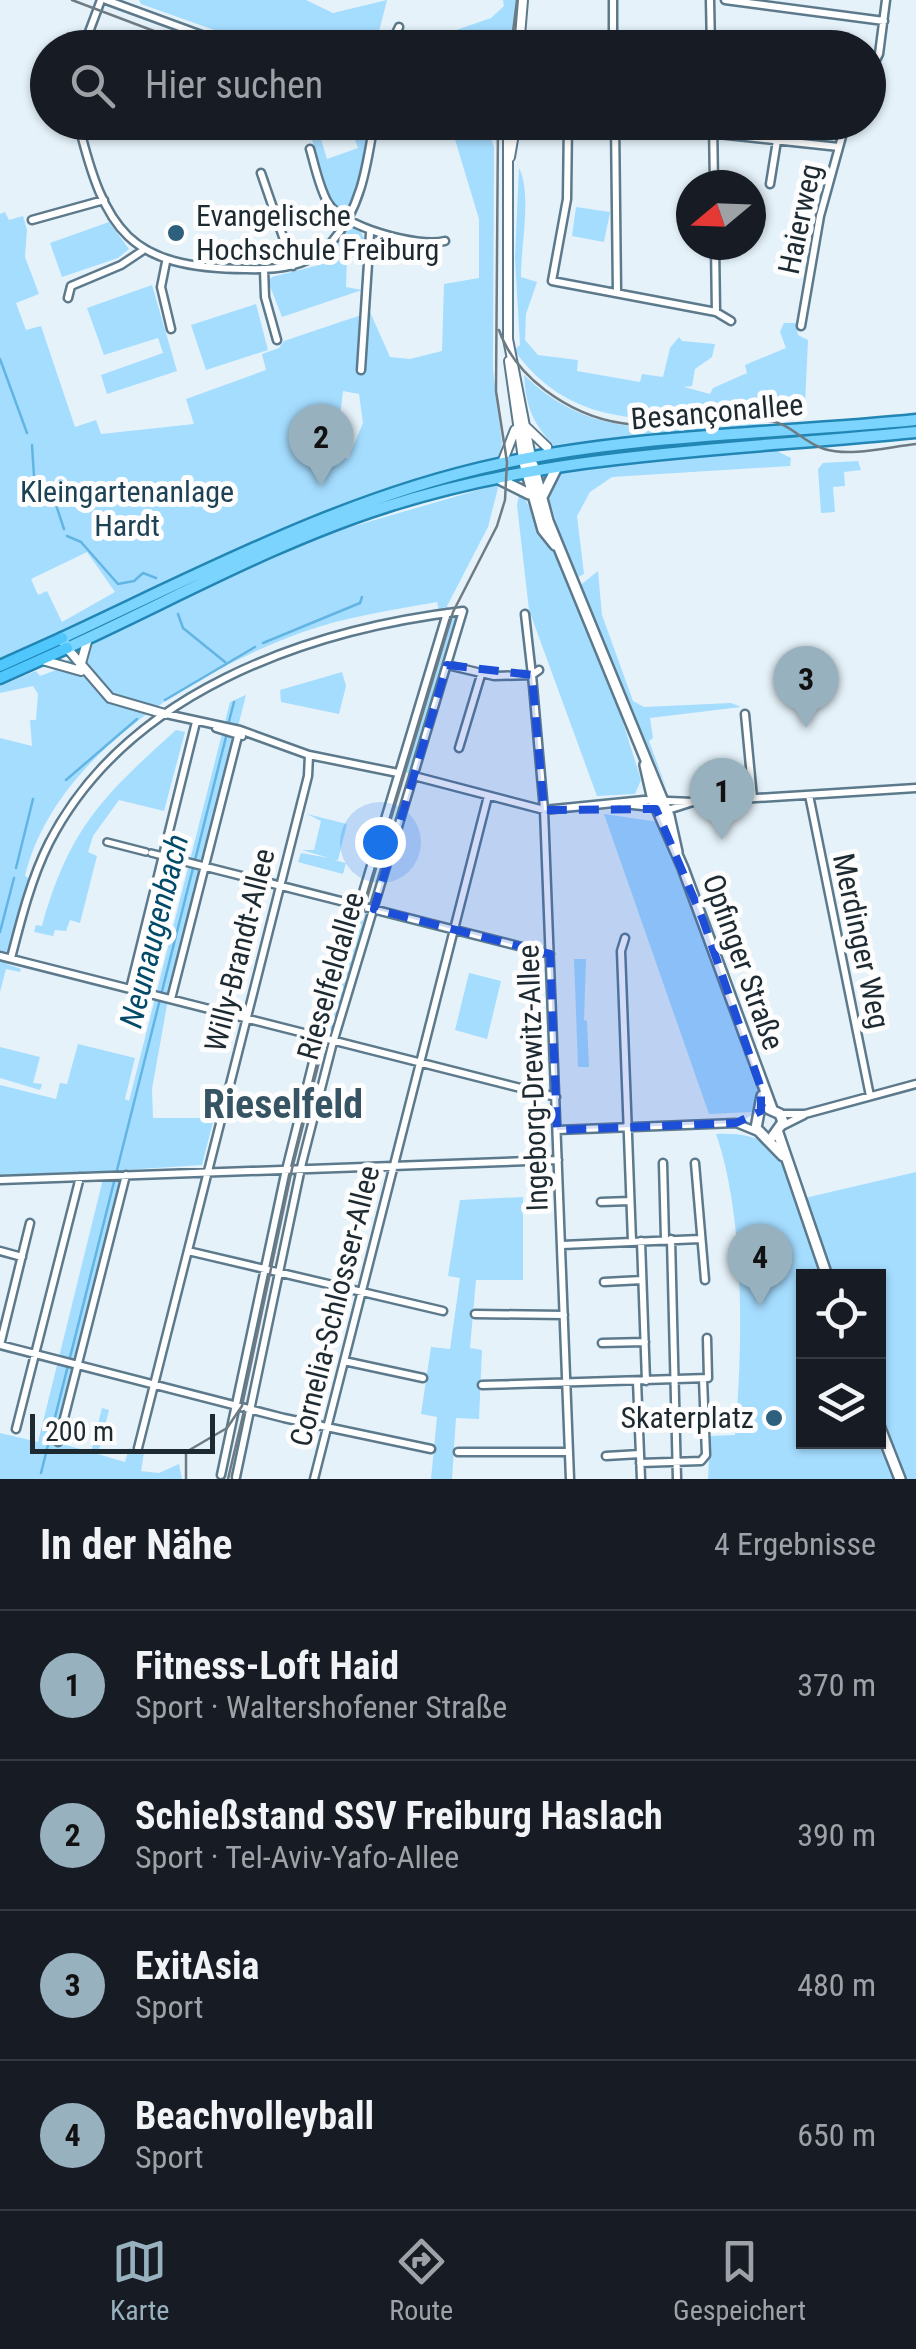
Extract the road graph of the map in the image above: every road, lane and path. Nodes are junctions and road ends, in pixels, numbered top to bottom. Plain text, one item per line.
1 (104, 0) edge
2 (523, 0) edge
3 (614, 0) edge
4 (710, 0) edge
5 (725, 0) edge
6 (886, 0) edge
7 (884, 21) junction
8 (400, 27) dead end
9 (91, 30) edge
10 (179, 30) edge
11 (398, 30) edge
12 (521, 30) edge
13 (613, 30) edge
14 (711, 30) edge
15 (883, 30) edge
16 (84, 140) edge
17 (371, 140) edge
18 (506, 140) edge
19 (512, 140) edge
20 (568, 140) edge
21 (616, 140) edge
22 (712, 140) edge
23 (767, 140) edge
24 (841, 140) edge
25 (776, 141) junction
26 (839, 147) junction
27 (310, 149) dead end
28 (508, 162) junction
29 (713, 170) edge
30 (261, 173) dead end
31 (770, 184) dead end
32 (104, 200) junction
33 (350, 217) junction
34 (32, 220) dead end
35 (370, 233) junction
36 (445, 241) dead end
37 (142, 250) junction
38 (715, 260) edge
39 (166, 262) junction
40 (293, 266) junction
41 (264, 269) junction
42 (617, 293) junction
43 (68, 298) dead end
44 (716, 312) junction
45 (731, 321) dead end
46 (801, 326) dead end
47 (171, 329) dead end
48 (277, 340) dead end
49 (362, 370) dead end
50 (916, 420) edge
51 (520, 424) junction
52 (916, 432) edge
53 (547, 447) joint
54 (562, 452) junction
55 (527, 458) junction
56 (502, 463) junction
57 (559, 465) junction
58 (529, 471) junction
59 (501, 480) joint
60 (486, 482) junction
61 (536, 498) junction
62 (447, 613) junction
63 (525, 614) dead end
64 (88, 638) junction
65 (64, 643) junction
66 (42, 660) junction
67 (446, 665) junction
68 (0, 666) edge
69 (79, 669) junction
70 (536, 673) junction
71 (481, 674) junction
72 (0, 678) edge
73 (165, 714) junction
74 (745, 714) dead end
75 (196, 722) junction
76 (230, 731) junction
77 (459, 748) dead end
78 (309, 755) junction
79 (398, 773) junction
80 (414, 776) junction
81 (916, 788) edge
82 (488, 796) junction
83 (809, 796) junction
84 (753, 798) junction
85 (693, 802) junction
86 (659, 804) junction
87 (683, 807) junction
88 (544, 810) junction
89 (674, 822) junction
90 (107, 842) dead end
91 (677, 852) junction
92 (164, 856) junction
93 (198, 865) junction
94 (280, 886) junction
95 (358, 905) junction
96 (374, 909) junction
97 (454, 930) junction
98 (625, 938) dead end
99 (550, 954) junction
100 (0, 956) edge
101 (11, 958) junction
102 (130, 989) junction
103 (170, 999) junction
104 (246, 1018) junction
105 (327, 1039) junction
106 (420, 1062) junction
107 (916, 1084) edge
108 (870, 1096) junction
109 (556, 1097) junction
110 (767, 1113) junction
111 (805, 1114) junction
112 (736, 1124) junction
113 (628, 1128) junction
114 (558, 1130) junction
115 (780, 1130) junction
116 (761, 1134) junction
117 (558, 1160) junction
118 (786, 1160) junction
119 (663, 1163) dead end
120 (695, 1163) dead end
121 (394, 1166) junction
122 (298, 1169) junction
123 (286, 1170) junction
124 (207, 1172) junction
125 (119, 1175) junction
126 (80, 1177) junction
127 (0, 1180) edge
128 (630, 1201) junction
129 (600, 1202) dead end
130 (30, 1224) dead end
131 (668, 1239) junction
132 (700, 1239) junction
133 (636, 1241) junction
134 (562, 1244) junction
135 (0, 1251) edge
136 (188, 1252) junction
137 (22, 1257) junction
138 (825, 1269) edge
139 (271, 1272) junction
140 (642, 1280) junction
141 (705, 1280) dead end
142 (604, 1282) dead end
143 (362, 1294) junction
144 (443, 1311) dead end
145 (475, 1314) dead end
146 (564, 1314) junction
147 (707, 1338) dead end
148 (644, 1342) junction
149 (602, 1344) dead end
150 (0, 1345) edge
151 (35, 1354) junction
152 (344, 1361) junction
153 (72, 1363) junction
154 (423, 1378) dead end
155 (705, 1379) junction
156 (674, 1380) junction
157 (637, 1381) junction
158 (646, 1381) junction
159 (153, 1384) junction
160 (482, 1384) dead end
161 (567, 1384) junction
162 (239, 1406) junction
163 (252, 1409) junction
164 (327, 1428) junction
165 (16, 1429) dead end
166 (58, 1442) dead end
167 (886, 1444) edge
168 (138, 1448) dead end
169 (430, 1449) dead end
170 (458, 1452) dead end
171 (569, 1452) junction
172 (606, 1456) dead end
173 (640, 1458) junction
174 (676, 1461) junction
175 (221, 1475) dead end
176 (236, 1478) edge
177 (314, 1479) edge
178 (570, 1479) edge
179 (641, 1479) edge
180 (677, 1479) edge
181 (900, 1479) edge

1 - 9 street
1 - 10 street
2 - 12 street
3 - 13 street
4 - 14 street
5 - 7 street
6 - 7 street
7 - 15 street
8 - 11 street
16 - 32 street
17 - 33 street
18 - 28 street, Opfinger Straße
19 - 28 street, Opfinger Straße
20 - 42 street
21 - 42 street
22 - 29 street
23 - 25 street
24 - 26 street, Haierweg
25 - 26 street
25 - 31 street
26 - 46 street, Haierweg
27 - 33 street
28 - 51 street, Opfinger Straße
30 - 40 street
32 - 34 street
32 - 37 street
33 - 35 street
33 - 40 street
35 - 36 street
35 - 49 street
37 - 39 street
37 - 43 street
38 - 44 street
39 - 41 street
39 - 47 street
40 - 41 street
41 - 48 street
42 - 44 street
44 - 45 street
50 - 54 main road, Besançonallee
51 - 53 street
51 - 55 street, Opfinger Straße
51 - 56 street
52 - 57 main road, Besançonallee
53 - 54 main road
54 - 55 main road, Besançonallee
55 - 56 main road, Besançonallee
55 - 58 main road, Opfinger Straße
56 - 65 main road, Besançonallee
57 - 58 main road, Besançonallee
57 - 61 main road
58 - 60 main road, Besançonallee
58 - 61 main road, Opfinger Straße
59 - 60 main road
59 - 61 main road
60 - 64 main road
61 - 86 main road, Opfinger Straße
62 - 67 street, Rieselfeldallee
62 - 73 street
62 - 79 street, Rieselfeldallee
63 - 70 street, Ingeborg-Drewitz-Allee
64 - 65 main road
64 - 69 street
65 - 66 highway
65 - 68 highway
65 - 69 street
66 - 69 street
66 - 72 highway
67 - 71 street
67 - 80 street, Rieselfeldallee
69 - 73 street
70 - 71 street
70 - 88 street, Ingeborg-Drewitz-Allee
71 - 77 street
73 - 75 street
73 - 101 street
74 - 84 street
75 - 76 street
75 - 92 street
76 - 78 street
76 - 93 street
78 - 79 street
78 - 94 street, Willy-Brandt-Allee
79 - 95 street, Rieselfeldallee
80 - 82 street
80 - 96 street, Rieselfeldallee
81 - 83 street
82 - 88 street
82 - 97 street, Cornelia-Schlosser-Allee
83 - 84 street
83 - 108 street, Merdinger Weg
84 - 85 street
85 - 86 street
85 - 87 street
86 - 87 street
86 - 88 street
86 - 89 main road, Opfinger Straße
86 - 91 main road, Opfinger Straße
87 - 89 street
88 - 99 street, Ingeborg-Drewitz-Allee
89 - 91 main road, Opfinger Straße
90 - 92 street
91 - 110 main road, Opfinger Straße
92 - 93 street
92 - 102 street
93 - 94 street
93 - 103 street
94 - 95 street
94 - 104 street, Willy-Brandt-Allee
95 - 96 street
95 - 105 street, Rieselfeldallee
96 - 97 street
96 - 105 street, Rieselfeldallee
97 - 99 street
97 - 106 street, Cornelia-Schlosser-Allee
98 - 113 street
99 - 109 street, Ingeborg-Drewitz-Allee
100 - 101 street
101 - 102 street
102 - 103 street
103 - 104 street
104 - 105 street
104 - 124 street, Willy-Brandt-Allee
105 - 106 street
105 - 122 street, Rieselfeldallee
105 - 123 street, Rieselfeldallee
106 - 109 street
106 - 121 street, Cornelia-Schlosser-Allee
107 - 108 street
108 - 111 street
109 - 114 street, Ingeborg-Drewitz-Allee
110 - 111 street
110 - 112 street
110 - 115 main road, Opfinger Straße
110 - 116 main road, Opfinger Straße
111 - 115 street
112 - 113 street
112 - 116 street
113 - 114 street
113 - 128 street
114 - 117 street, Ingeborg-Drewitz-Allee
115 - 116 main road
115 - 118 main road, Opfinger Straße
116 - 118 main road, Opfinger Straße
117 - 121 street
117 - 134 street, Ingeborg-Drewitz-Allee
118 - 138 main road, Opfinger Straße
119 - 131 street
120 - 132 street
121 - 122 street
121 - 143 street, Cornelia-Schlosser-Allee
122 - 123 street
122 - 139 street, Rieselfeldallee
123 - 124 street
123 - 139 street, Rieselfeldallee
124 - 125 street
124 - 136 street, Willy-Brandt-Allee
125 - 126 street
125 - 153 street
126 - 127 street
126 - 151 street
128 - 129 street
128 - 133 street
130 - 137 street
131 - 132 street
131 - 133 street
131 - 156 street
132 - 141 street
133 - 134 street
133 - 140 street
134 - 146 street, Ingeborg-Drewitz-Allee
135 - 137 street
136 - 139 street
136 - 159 street, Willy-Brandt-Allee
137 - 150 street
139 - 143 street
139 - 162 street, Rieselfeldallee
139 - 163 street, Rieselfeldallee
140 - 142 street
140 - 148 street
143 - 144 street
143 - 152 street, Cornelia-Schlosser-Allee
145 - 146 street
146 - 161 street, Ingeborg-Drewitz-Allee
147 - 155 street
148 - 149 street
148 - 158 street
150 - 151 street
151 - 153 street
151 - 165 street
152 - 154 street
152 - 164 street, Cornelia-Schlosser-Allee
153 - 159 street
153 - 166 street
155 - 156 street
155 - 174 street
156 - 158 street
156 - 174 street
157 - 158 street
157 - 161 street
157 - 173 street
159 - 162 street
159 - 168 street, Willy-Brandt-Allee
160 - 161 street
161 - 171 street, Ingeborg-Drewitz-Allee
162 - 163 street
162 - 175 street, Rieselfeldallee
163 - 164 street
163 - 176 street, Rieselfeldallee
164 - 169 street
164 - 177 street, Cornelia-Schlosser-Allee
167 - 181 main road
170 - 171 street
171 - 178 street, Ingeborg-Drewitz-Allee
172 - 173 street
173 - 174 street
173 - 179 street
174 - 180 street

